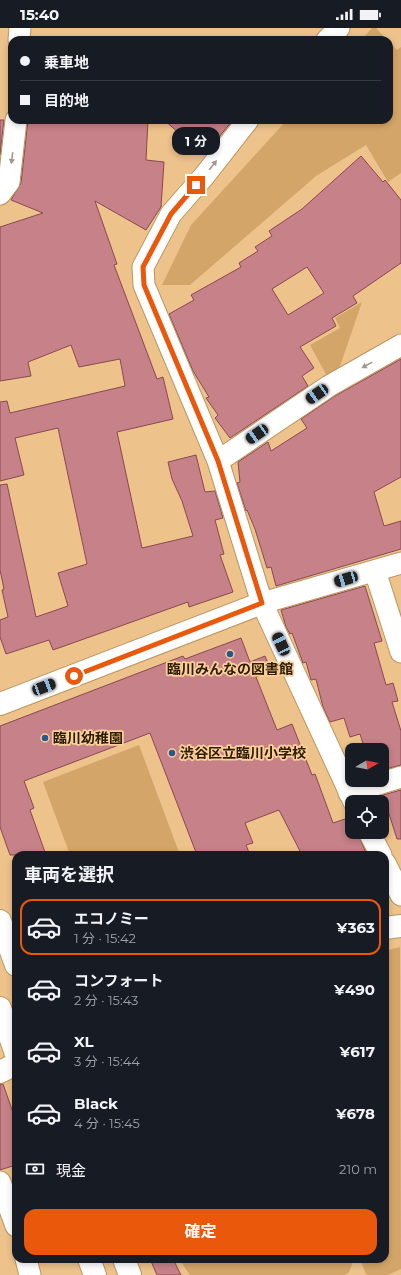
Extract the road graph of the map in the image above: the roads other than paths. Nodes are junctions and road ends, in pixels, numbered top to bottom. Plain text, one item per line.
1 (339, 28) edge
2 (331, 36) edge
3 (11, 124) edge
4 (245, 124) edge
5 (0, 194) edge
6 (401, 345) edge
7 (218, 461) junction
8 (401, 563) edge
9 (374, 571) junction
10 (262, 603) junction
11 (401, 652) edge
12 (0, 704) edge
13 (401, 777) edge
14 (350, 795) edge
15 (356, 795) edge
16 (373, 839) edge
17 (379, 851) edge
18 (389, 872) edge
19 (401, 895) edge
20 (0, 921) edge
21 (401, 926) edge
22 (389, 928) edge
23 (12, 954) edge
24 (0, 1008) edge
25 (12, 1042) edge
26 (12, 1066) edge
27 (0, 1072) edge
28 (0, 1182) edge
29 (12, 1215) edge
30 (27, 1263) edge
31 (90, 1263) edge
32 (126, 1263) edge
33 (30, 1275) edge
34 (95, 1275) edge
35 (130, 1275) edge

1 - 2 street
3 -> 5 street
7 -> 4 street
6 -> 7 street
7 - 10 street
8 - 9 street
9 - 10 street
9 - 11 street
10 - 12 street
10 - 14 street
13 - 15 street
16 - 17 street
18 - 19 street
20 - 23 street
21 - 22 street
24 - 25 street
26 - 27 street
28 - 29 street
30 - 33 street
31 - 34 street
32 - 35 street

